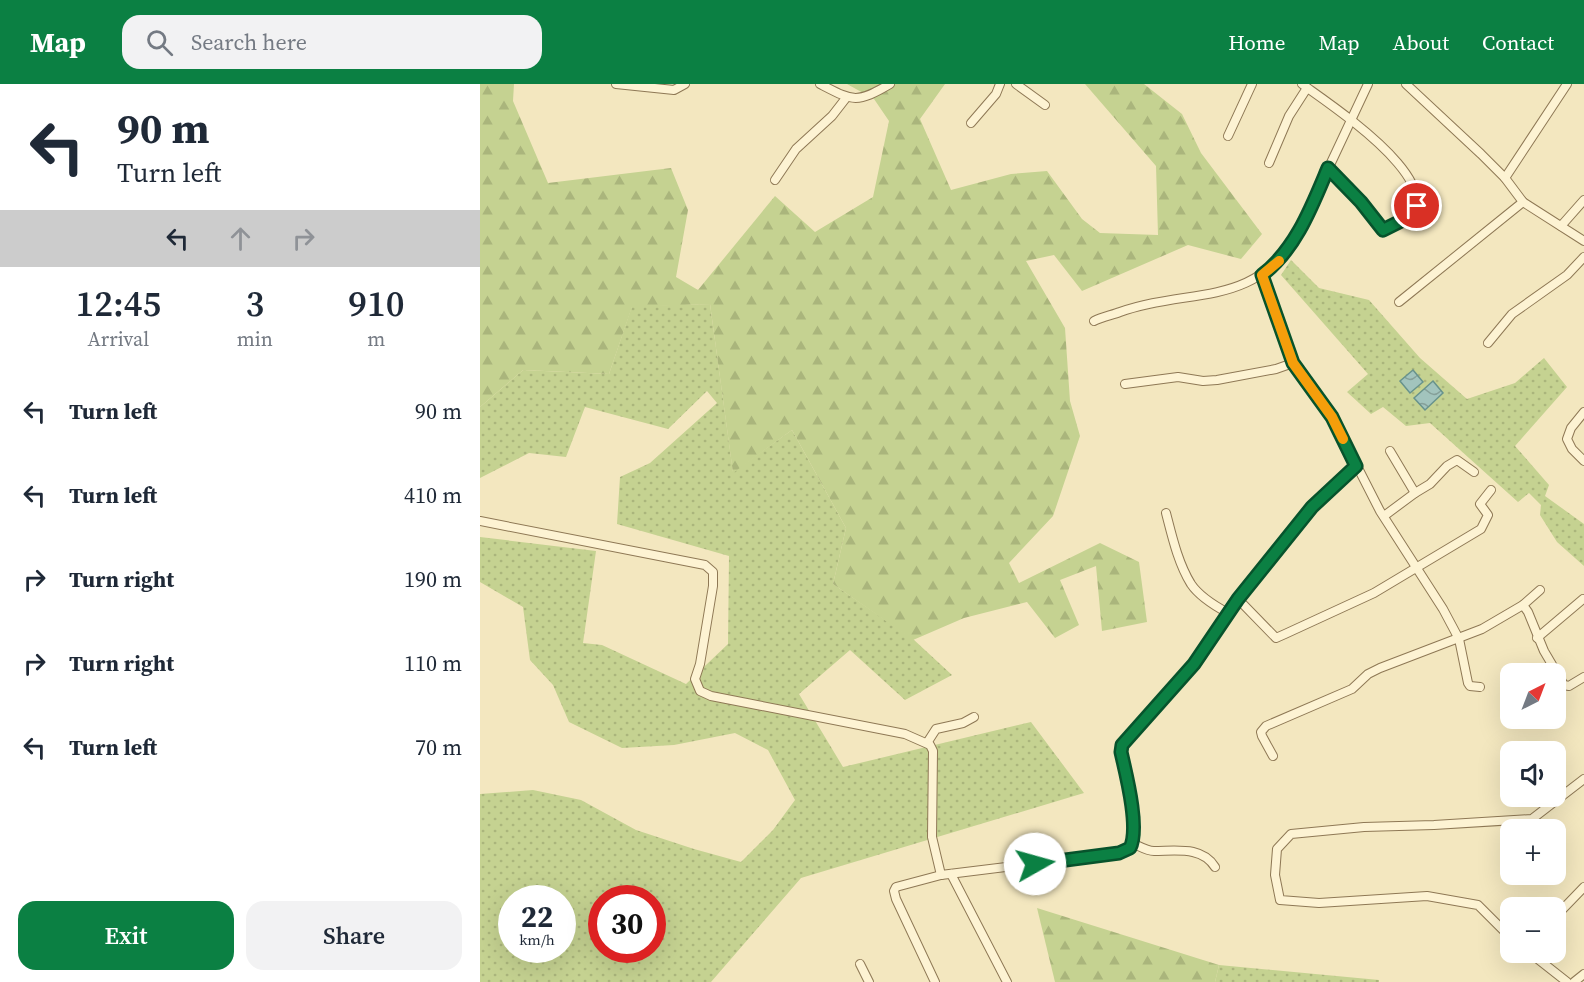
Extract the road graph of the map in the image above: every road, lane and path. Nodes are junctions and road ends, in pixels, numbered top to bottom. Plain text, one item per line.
1 (616, 84) edge
2 (685, 84) edge
3 (820, 84) edge
4 (890, 84) edge
5 (1000, 84) edge
6 (1016, 84) edge
7 (1252, 84) edge
8 (1368, 84) edge
9 (1406, 84) edge
10 (1567, 84) edge
11 (1304, 86) edge
12 (846, 98) junction
13 (1045, 105) dead end
14 (1350, 119) junction
15 (971, 123) dead end
16 (1228, 136) dead end
17 (1269, 163) dead end
18 (1328, 168) junction
19 (1505, 178) junction
20 (775, 180) dead end
21 (1584, 200) edge
22 (1523, 202) junction
23 (1562, 226) junction
24 (1584, 241) edge
25 (1584, 257) edge
26 (1262, 275) junction
27 (1399, 303) dead end
28 (1095, 321) dead end
29 (1488, 343) dead end
30 (1293, 363) junction
31 (1125, 384) dead end
32 (1584, 412) edge
33 (1390, 451) dead end
34 (1584, 461) edge
35 (1356, 466) junction
36 (1474, 472) dead end
37 (1491, 490) dead end
38 (1415, 493) junction
39 (1166, 513) dead end
40 (1384, 516) junction
41 (480, 521) edge
42 (1418, 568) junction
43 (1540, 590) dead end
44 (1238, 599) junction
45 (1583, 599) edge
46 (1523, 605) junction
47 (1228, 613) junction
48 (1537, 638) junction
49 (1459, 639) junction
50 (1584, 677) edge
51 (1480, 687) dead end
52 (974, 717) dead end
53 (927, 742) junction
54 (1273, 756) dead end
55 (1584, 779) edge
56 (1132, 843) junction
57 (1215, 867) dead end
58 (951, 874) junction
59 (941, 875) junction
60 (1584, 887) edge
61 (1566, 906) edge
62 (1500, 927) edge
63 (1543, 963) edge
64 (860, 964) dead end
65 (1584, 974) edge
66 (869, 982) edge
67 (935, 982) edge
68 (1007, 982) edge
69 (1567, 982) edge
70 (1574, 982) edge

1 - 2 street
3 - 12 street
4 - 12 street
5 - 15 street
6 - 13 street
7 - 16 street
8 - 14 street
9 - 19 street
10 - 19 street
11 - 14 street
11 - 17 street
12 - 20 street
14 - 18 street
14 - 18 street
18 - 26 street
19 - 22 street
21 - 23 street
22 - 23 street
22 - 27 street
23 - 24 street
25 - 29 street
26 - 28 street
26 - 30 street
30 - 31 street
30 - 35 street
32 - 34 street
33 - 38 street
35 - 40 street
35 - 44 street
36 - 38 street
37 - 42 street
38 - 40 street
39 - 47 street
40 - 42 street
41 - 53 street
42 - 44 street
42 - 49 street
43 - 46 street
44 - 47 street
45 - 48 street
46 - 48 street
46 - 49 street
47 - 56 street
48 - 50 street
49 - 51 street
49 - 54 street
52 - 53 street
53 - 59 street
55 - 62 street
56 - 57 street
56 - 58 street
58 - 59 street
58 - 68 street
59 - 67 street
60 - 61 street
63 - 69 street
64 - 66 street
65 - 70 street

